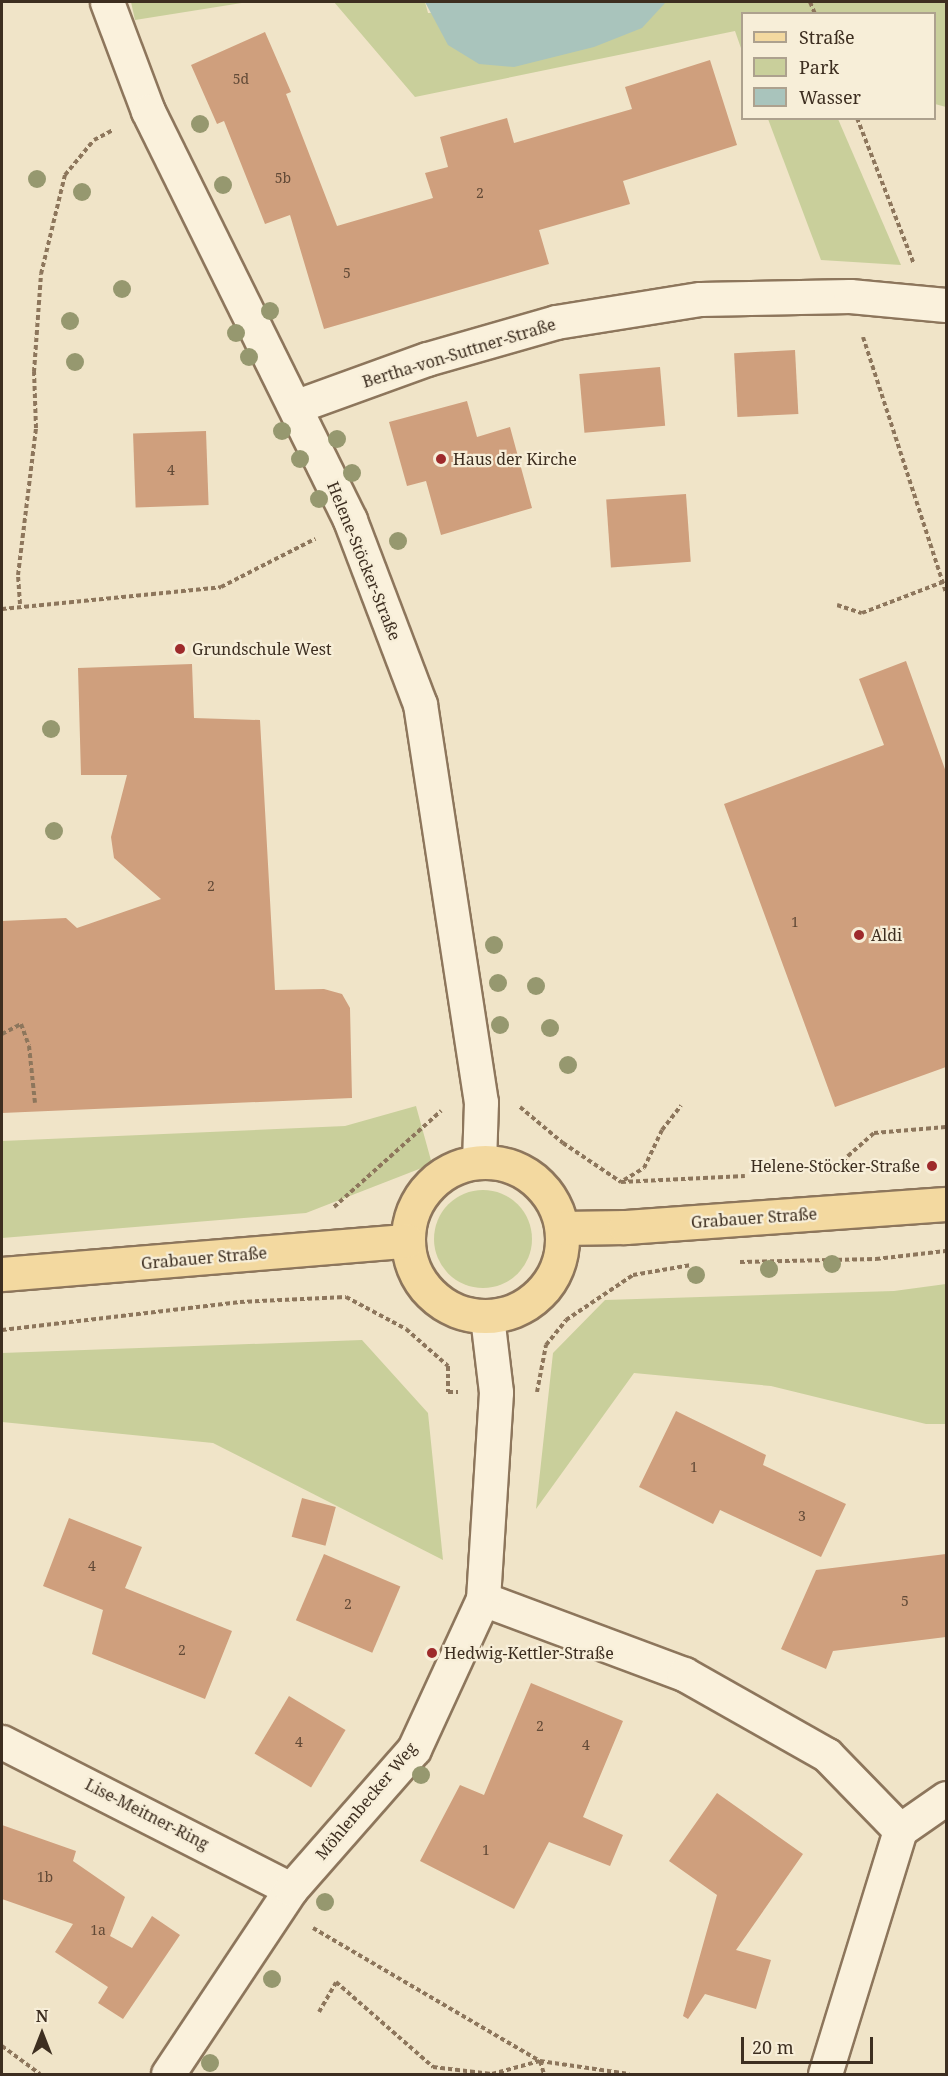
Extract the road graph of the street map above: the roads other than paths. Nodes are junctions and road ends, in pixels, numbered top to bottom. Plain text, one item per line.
1 (107, 2) edge
2 (938, 303) edge
3 (297, 406) junction
4 (479, 1162) junction
5 (946, 1204) edge
6 (562, 1228) junction
7 (407, 1241) junction
8 (2, 1274) edge
9 (487, 1317) junction
10 (483, 1599) junction
11 (2, 1742) edge
12 (946, 1798) edge
13 (900, 1830) junction
14 (285, 1898) junction
15 (171, 2074) edge
16 (825, 2074) edge

1 - 3 street, Helene-Stöcker-Straße
2 - 3 street, Bertha-von-Suttner-Straße
3 - 4 street, Helene-Stöcker-Straße
4 - 6 main road
4 - 7 main road
5 - 6 main road, Grabauer Straße
6 - 9 main road
7 - 8 main road, Grabauer Straße
7 - 9 main road
9 - 10 street, Möhlenbecker Weg
10 - 13 street
10 - 14 street, Möhlenbecker Weg
11 - 14 street, Lise-Meitner-Ring
12 - 13 street
13 - 16 street
14 - 15 street, Möhlenbecker Weg

